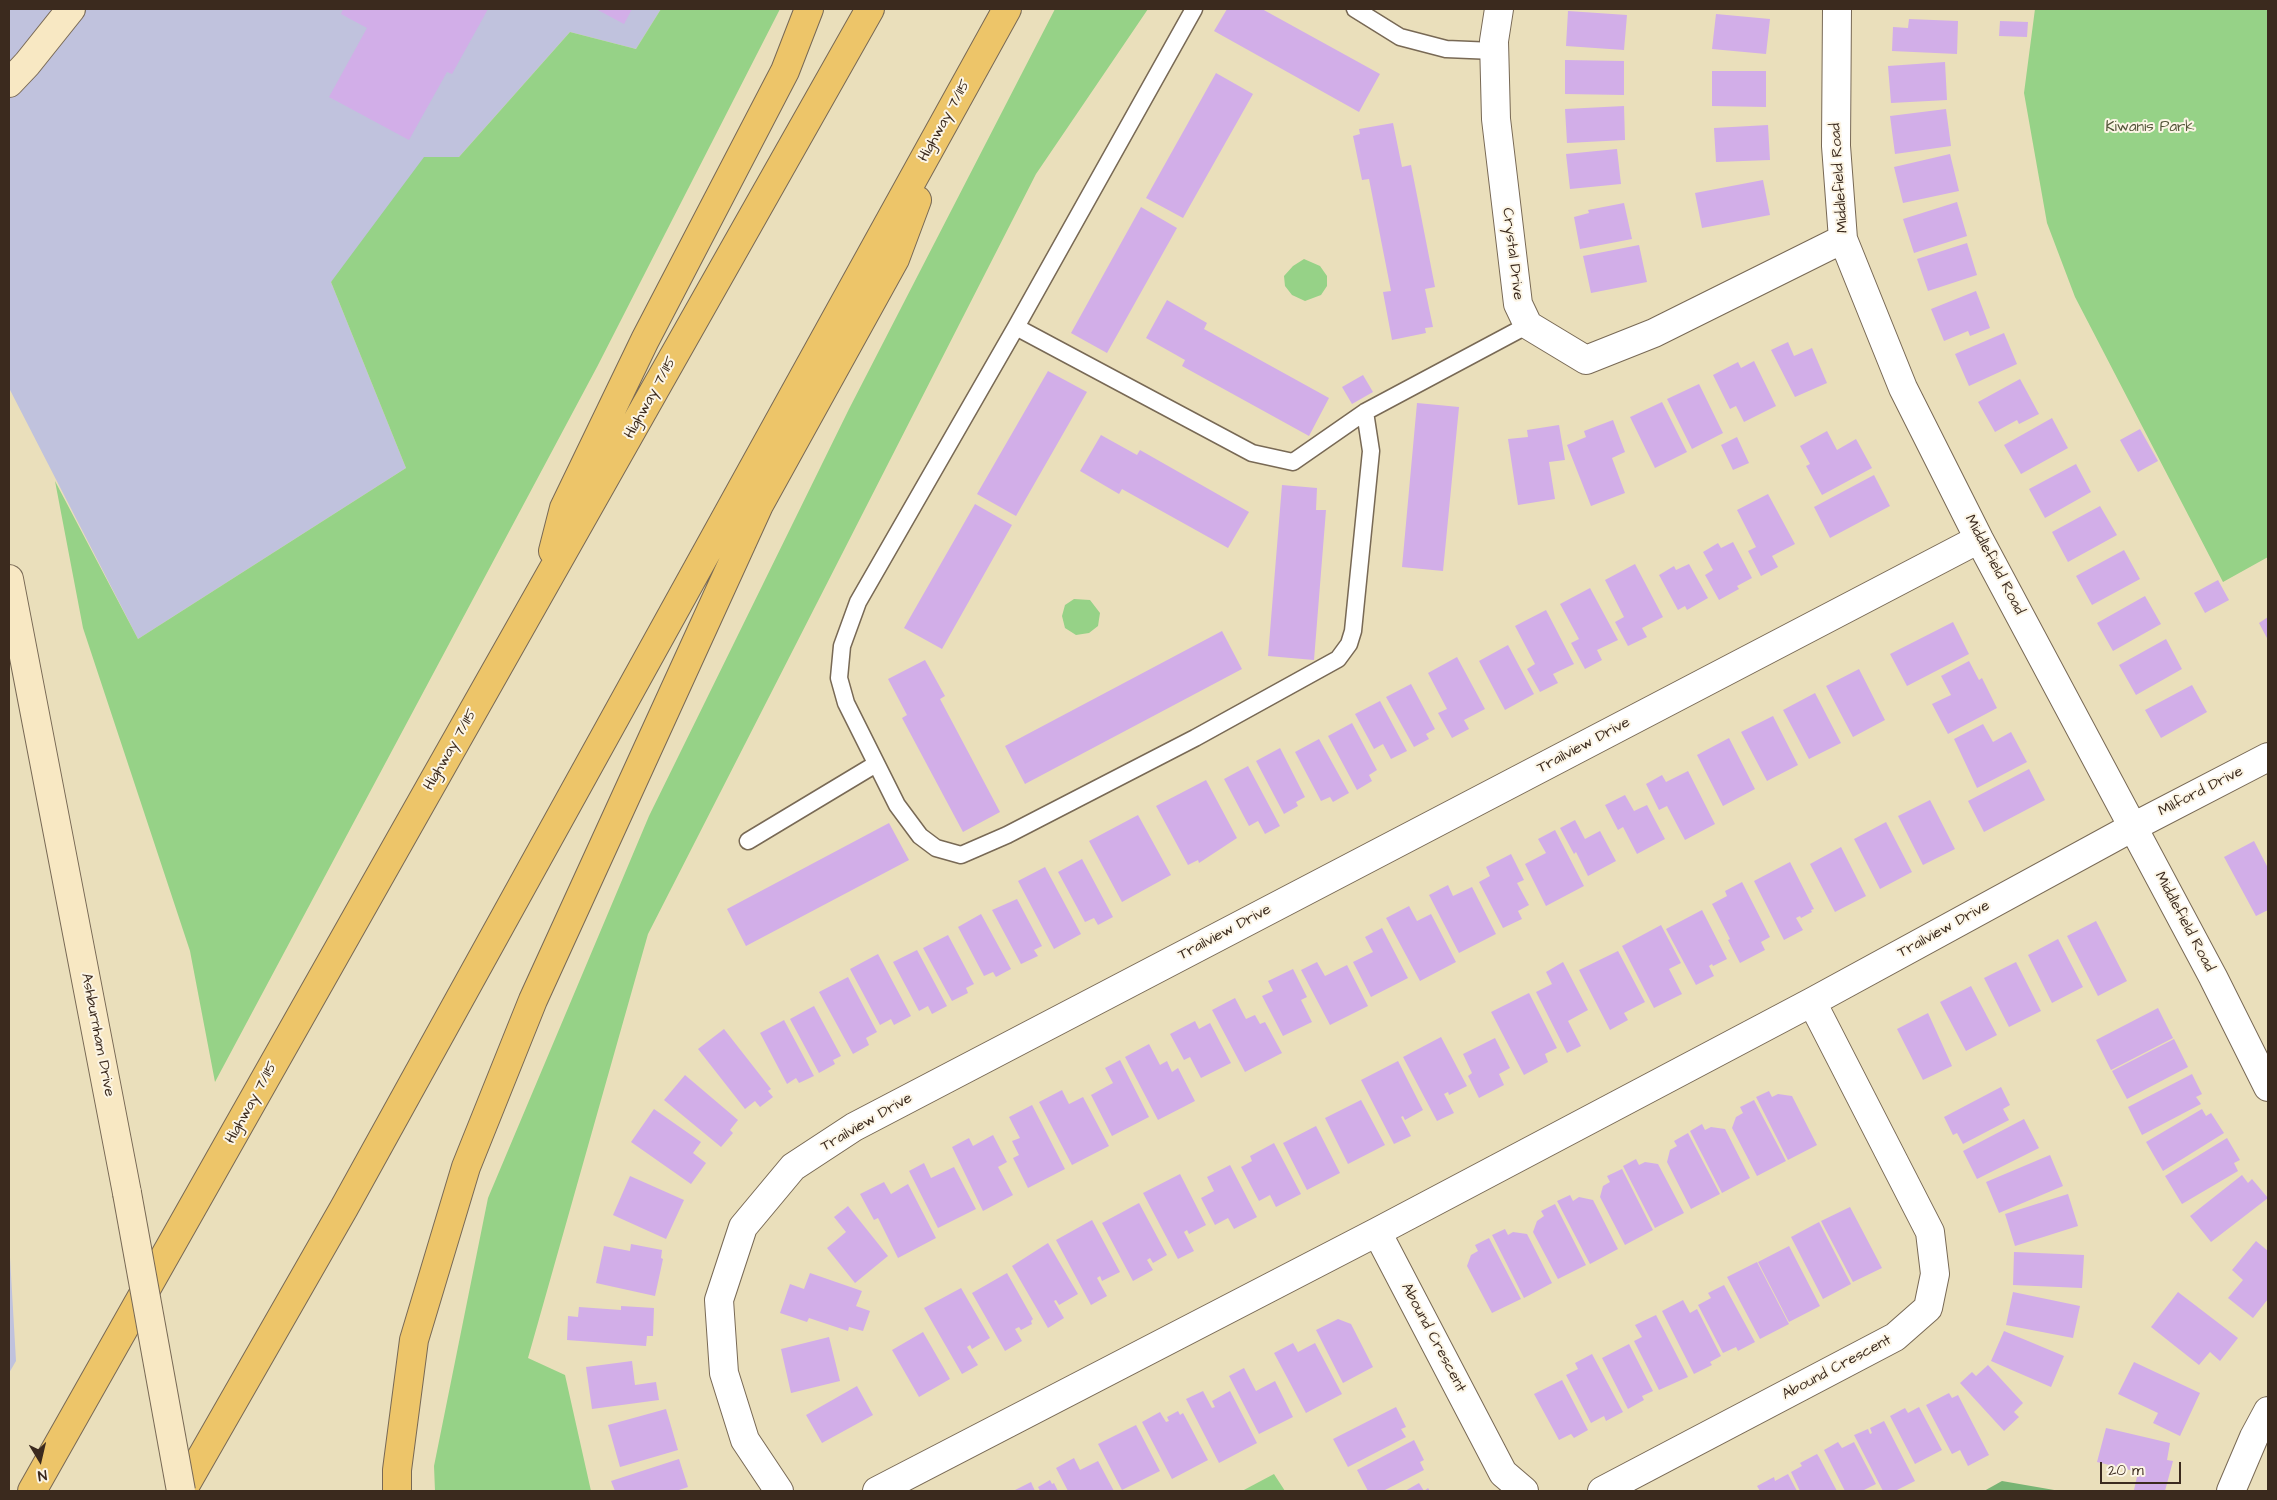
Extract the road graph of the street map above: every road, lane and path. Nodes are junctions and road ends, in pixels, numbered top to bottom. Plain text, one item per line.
1 (71, 9) edge
2 (809, 9) edge
3 (870, 9) edge
4 (1007, 9) edge
5 (1194, 9) edge
6 (1355, 9) edge
7 (1499, 9) edge
8 (1837, 9) edge
9 (1494, 52) junction
10 (9, 83) edge
11 (949, 114) junction
12 (1843, 239) junction
13 (1528, 325) junction
14 (1016, 327) junction
15 (1366, 412) junction
16 (1979, 539) junction
17 (9, 579) edge
18 (542, 590) junction
19 (2268, 757) edge
20 (876, 764) junction
21 (2133, 827) junction
22 (748, 841) dead end
23 (1812, 1002) junction
24 (2268, 1086) edge
25 (1377, 1232) junction
26 (2268, 1411) edge
27 (32, 1491) edge
28 (182, 1491) edge
29 (397, 1491) edge
30 (779, 1491) edge
31 (877, 1491) edge
32 (1524, 1491) edge
33 (1602, 1491) edge
34 (2231, 1491) edge

1 - 10 main road
2 - 18 highway
3 - 18 highway, Highway 7/115
4 - 11 highway, Highway 7/115
5 - 14 lane
6 - 9 lane
7 - 9 street, Crystal Drive
8 - 12 street, Middlefield Road
9 - 13 street, Crystal Drive
11 - 28 highway, Highway 7/115
11 - 29 highway
12 - 13 street
12 - 16 street, Middlefield Road
13 - 15 lane
14 - 15 lane
14 - 20 lane
15 - 20 lane
16 - 21 street, Middlefield Road
16 - 30 street, Trailview Drive
17 - 28 main road, Ashburnham Drive, bridge
18 - 27 highway, Highway 7/115
19 - 21 street, Milford Drive
20 - 22 lane
21 - 23 street, Trailview Drive
21 - 24 street, Middlefield Road
23 - 25 street, Trailview Drive
23 - 33 street, Abound Crescent
25 - 31 street, Trailview Drive
25 - 32 street, Abound Crescent
26 - 34 street

